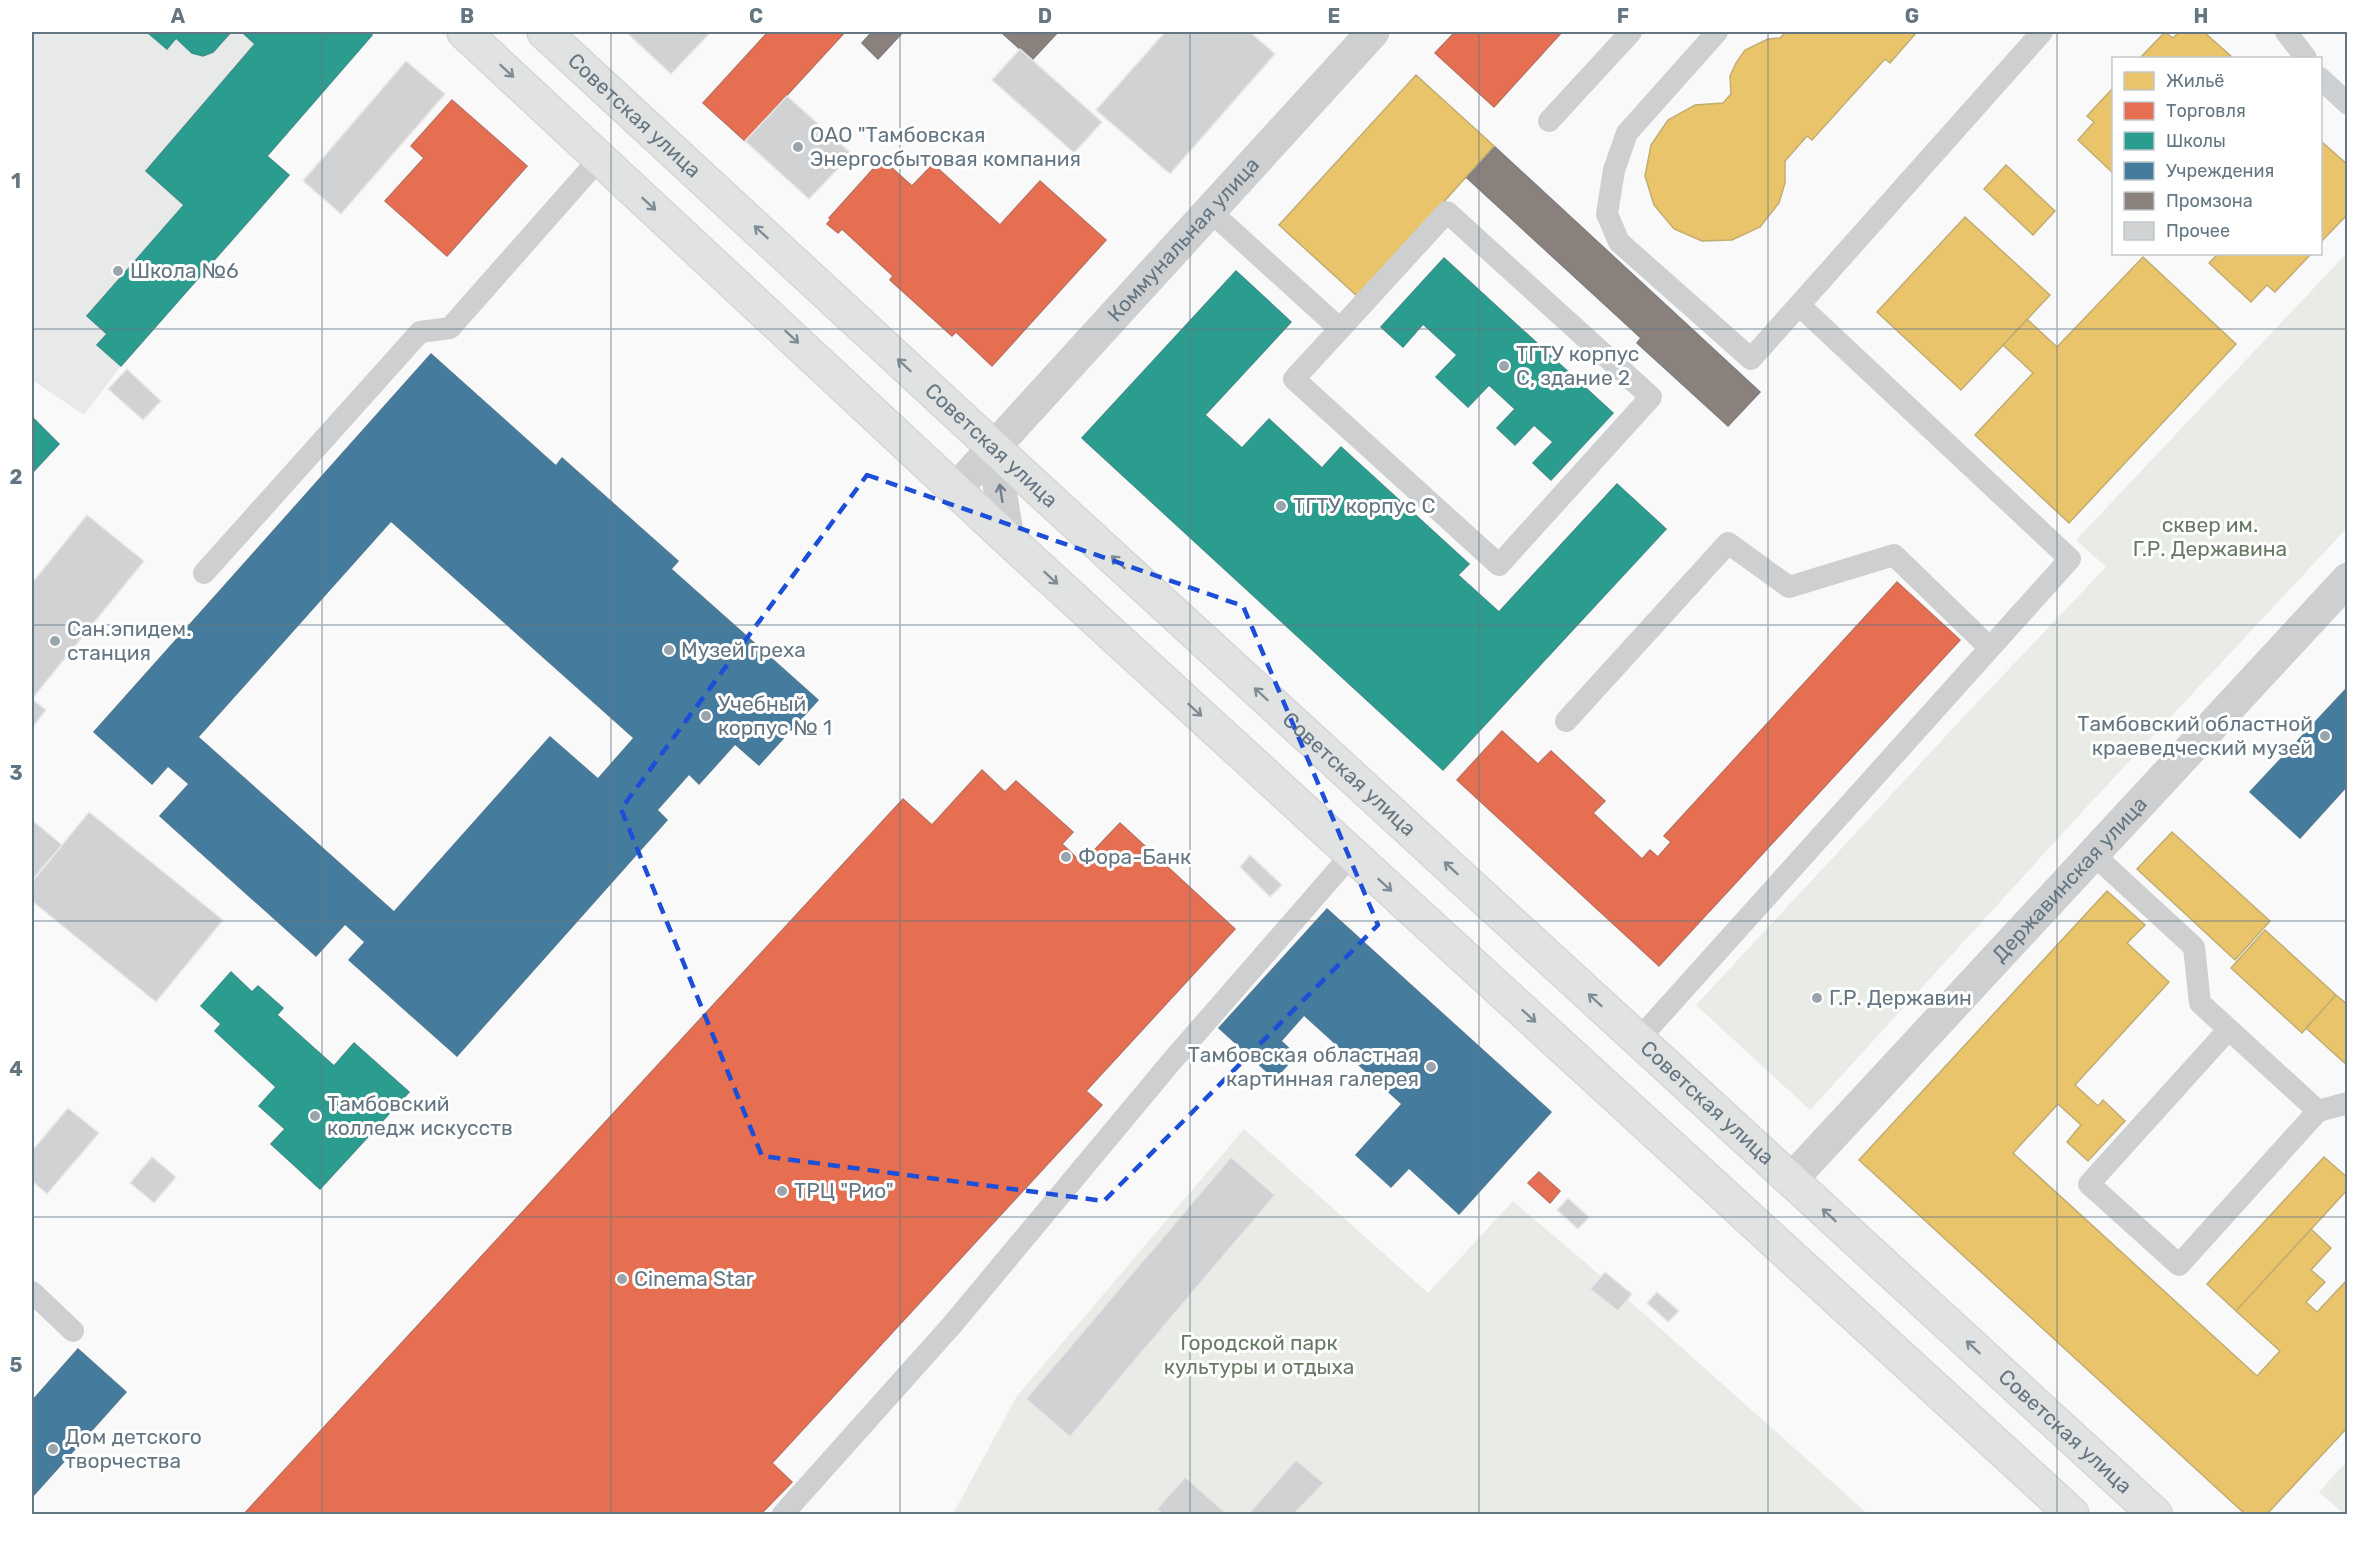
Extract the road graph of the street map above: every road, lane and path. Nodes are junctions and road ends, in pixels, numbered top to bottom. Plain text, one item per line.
1 (464, 32) edge
2 (544, 32) edge
3 (1373, 32) edge
4 (1631, 32) edge
5 (1717, 32) edge
6 (2042, 32) edge
7 (2286, 32) edge
8 (2305, 57) edge
9 (2322, 80) edge
10 (2348, 104) edge
11 (1550, 121) dead end
12 (600, 158) junction
13 (1210, 211) junction
14 (1799, 305) junction
15 (1340, 329) junction
16 (993, 447) junction
17 (955, 490) junction
18 (1008, 539) junction
19 (204, 573) dead end
20 (2348, 579) edge
21 (1990, 648) junction
22 (1566, 721) dead end
23 (1352, 854) junction
24 (2093, 854) junction
25 (2228, 1030) junction
26 (1638, 1040) junction
27 (2348, 1103) edge
28 (2318, 1111) junction
29 (1791, 1180) junction
30 (32, 1292) edge
31 (73, 1331) dead end
32 (783, 1515) edge
33 (2072, 1515) edge
34 (2155, 1515) edge

1 -> 12 main road
16 -> 2 main road, Советская улица
3 - 13 street, Коммунальная улица
4 - 11 lane
5 - 14 lane
6 - 14 lane
7 - 8 lane
9 - 10 lane
12 -> 17 main road
12 - 19 lane
13 - 15 lane
13 - 16 street, Коммунальная улица
14 - 21 lane
15 - 15 lane
16 - 17 street, Коммунальная улица
18 -> 16 street
26 -> 16 main road, Советская улица
17 - 18 main road
18 -> 23 main road
20 - 24 street, Державинская улица
21 - 22 lane
21 - 26 lane
23 - 32 lane
23 -> 33 main road
24 - 25 lane
24 - 29 street, Державинская улица
25 - 28 lane
25 - 28 lane
26 - 29 main road, Советская улица
27 - 28 lane
34 -> 29 main road, Советская улица
30 - 31 lane

